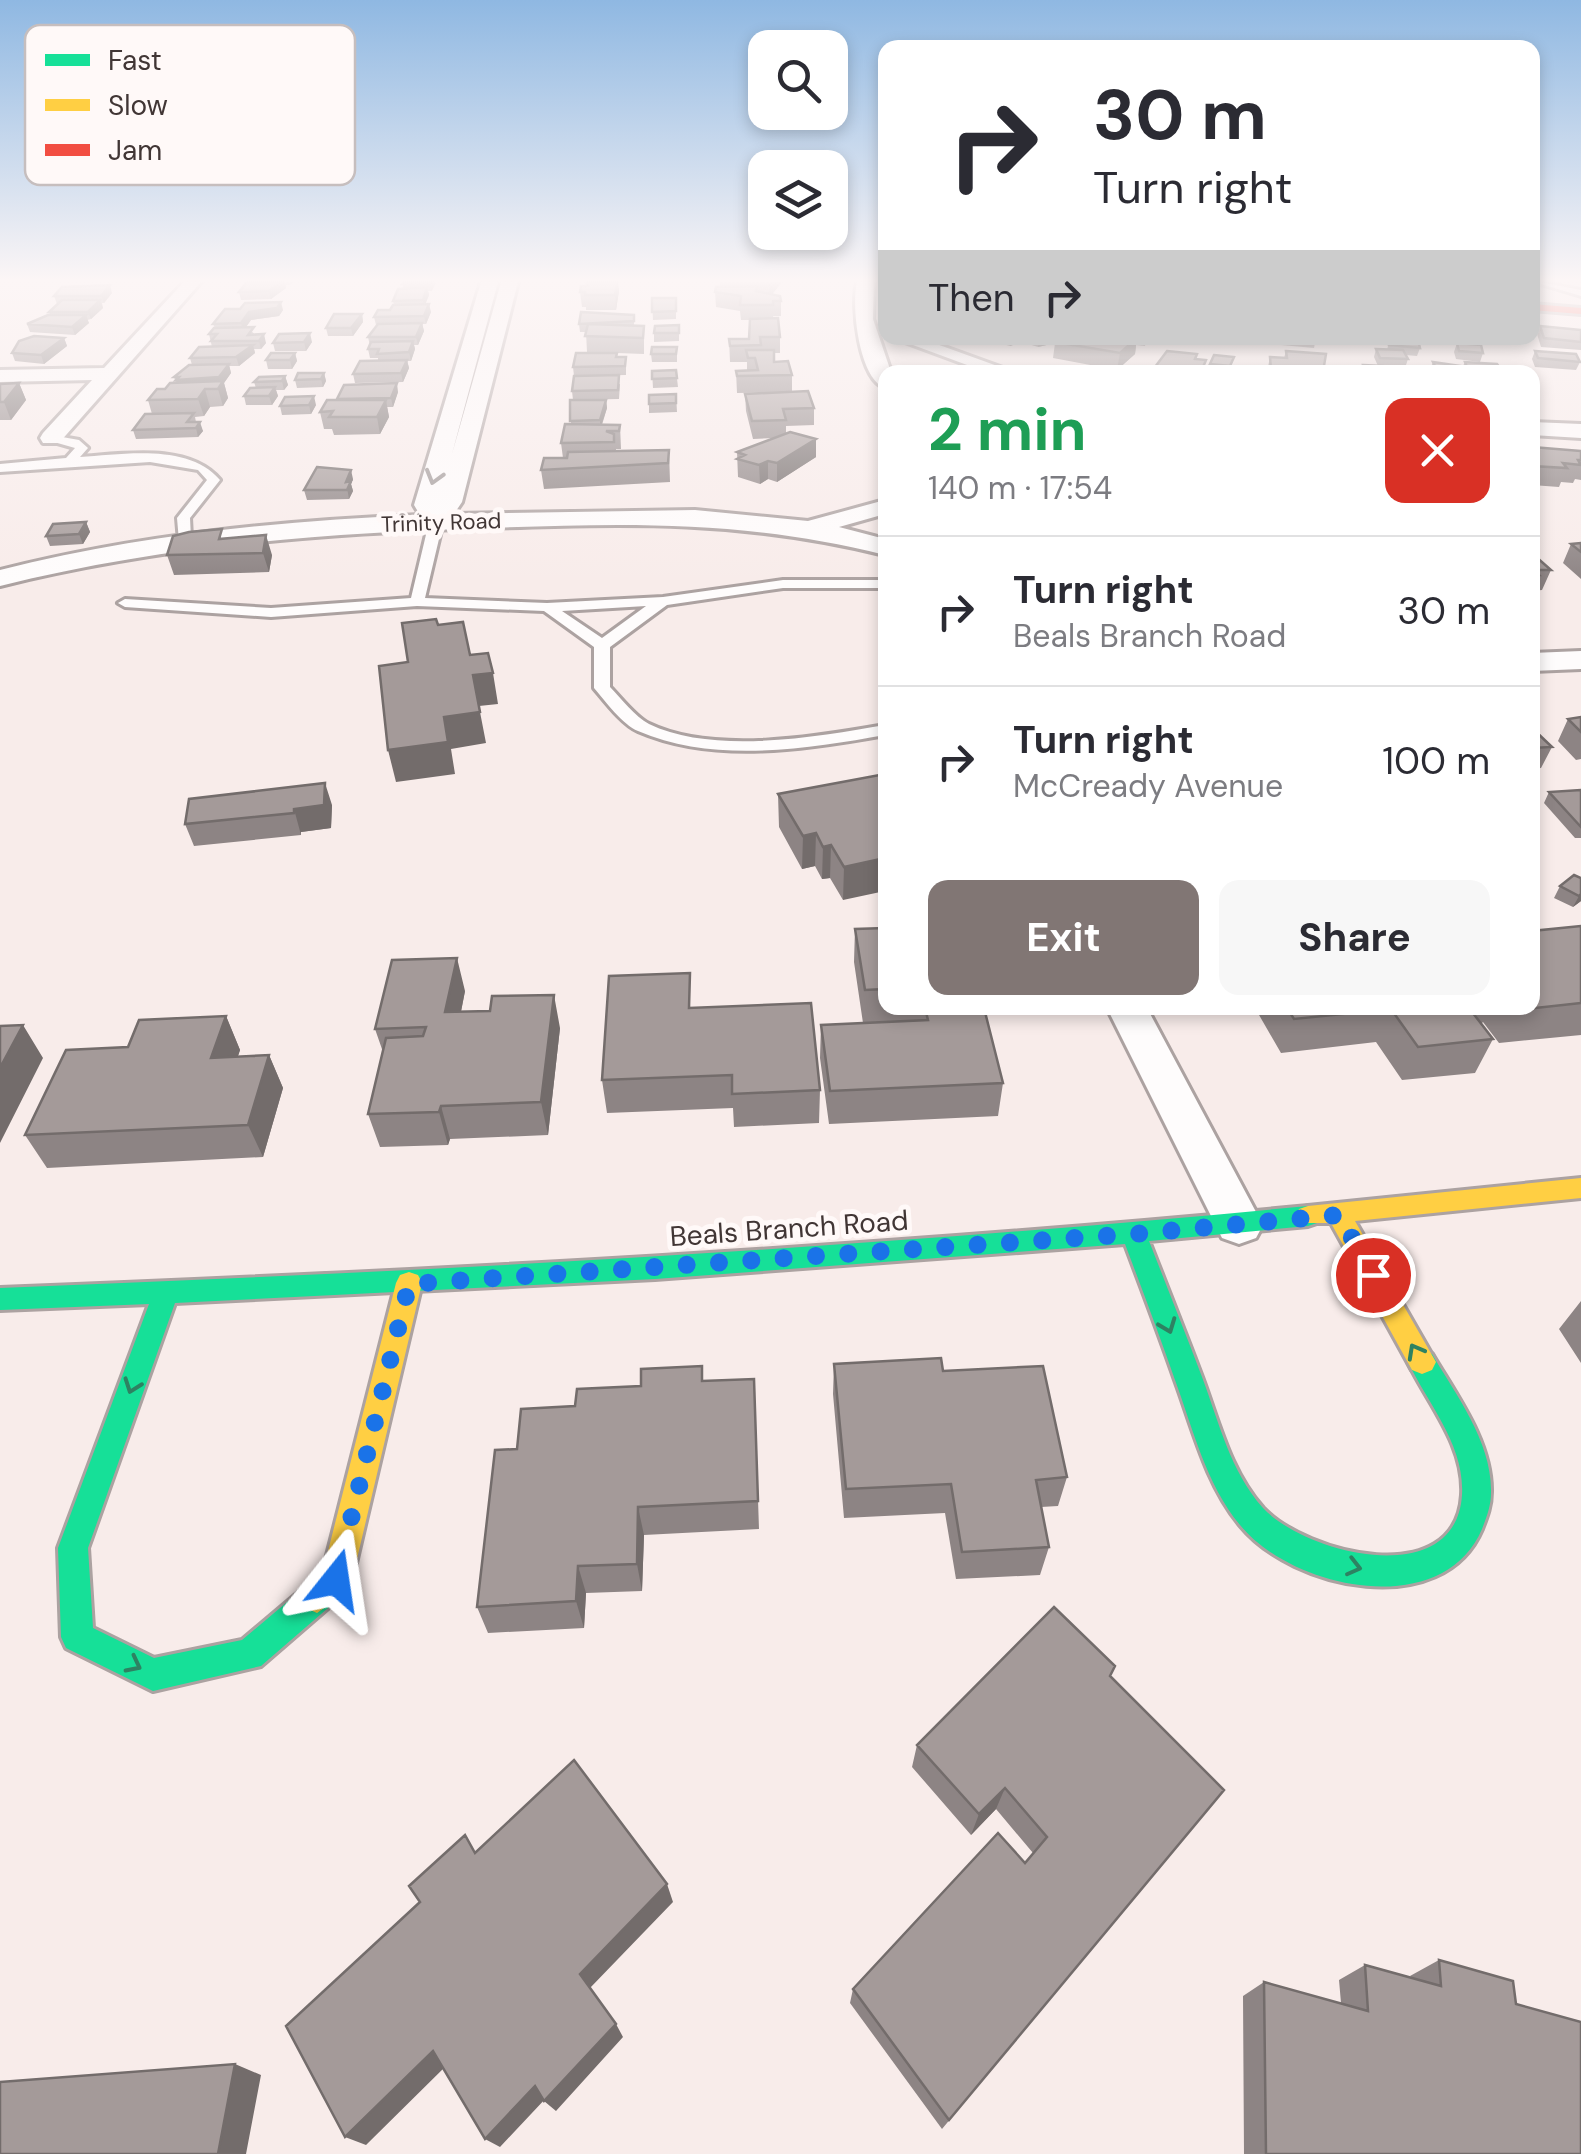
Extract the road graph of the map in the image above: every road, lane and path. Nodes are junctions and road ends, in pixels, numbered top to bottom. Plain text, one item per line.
1 (104, 383) edge
2 (461, 383) edge
3 (483, 383) edge
4 (1540, 428) edge
5 (1581, 431) edge
6 (52, 438) joint
7 (67, 464) junction
8 (0, 468) edge
9 (878, 509) edge
10 (436, 522) junction
11 (808, 528) junction
12 (184, 538) junction
13 (878, 545) edge
14 (0, 578) edge
15 (878, 584) edge
16 (662, 601) junction
17 (125, 602) dead end
18 (416, 602) junction
19 (547, 607) junction
20 (602, 645) junction
21 (1581, 660) edge
22 (1540, 662) edge
23 (878, 731) edge
24 (1132, 1015) edge
25 (1581, 1188) edge
26 (1339, 1215) junction
27 (1239, 1226) junction
28 (1134, 1234) junction
29 (409, 1284) junction
30 (166, 1295) junction
31 (0, 1299) edge

1 - 6 street
2 -> 10 street
3 - 10 street
4 - 5 street
6 - 7 lane
7 - 8 lane
7 - 12 lane
9 - 11 street
10 - 11 street, Trinity Road
10 - 12 street, Trinity Road
10 - 18 lane
11 - 13 street, Trinity Road
12 - 14 street, Trinity Road
15 - 16 lane
16 - 19 lane
16 - 20 lane
17 - 18 lane
18 - 19 lane
19 - 20 lane
20 - 23 lane
21 - 22 street
24 - 27 street
25 - 26 street, Beals Branch Road
26 - 27 street, Beals Branch Road
28 -> 26 street
27 - 28 street, Beals Branch Road
28 - 29 street, Beals Branch Road
29 - 30 street, Beals Branch Road
30 -> 29 street
30 - 31 street, Beals Branch Road

